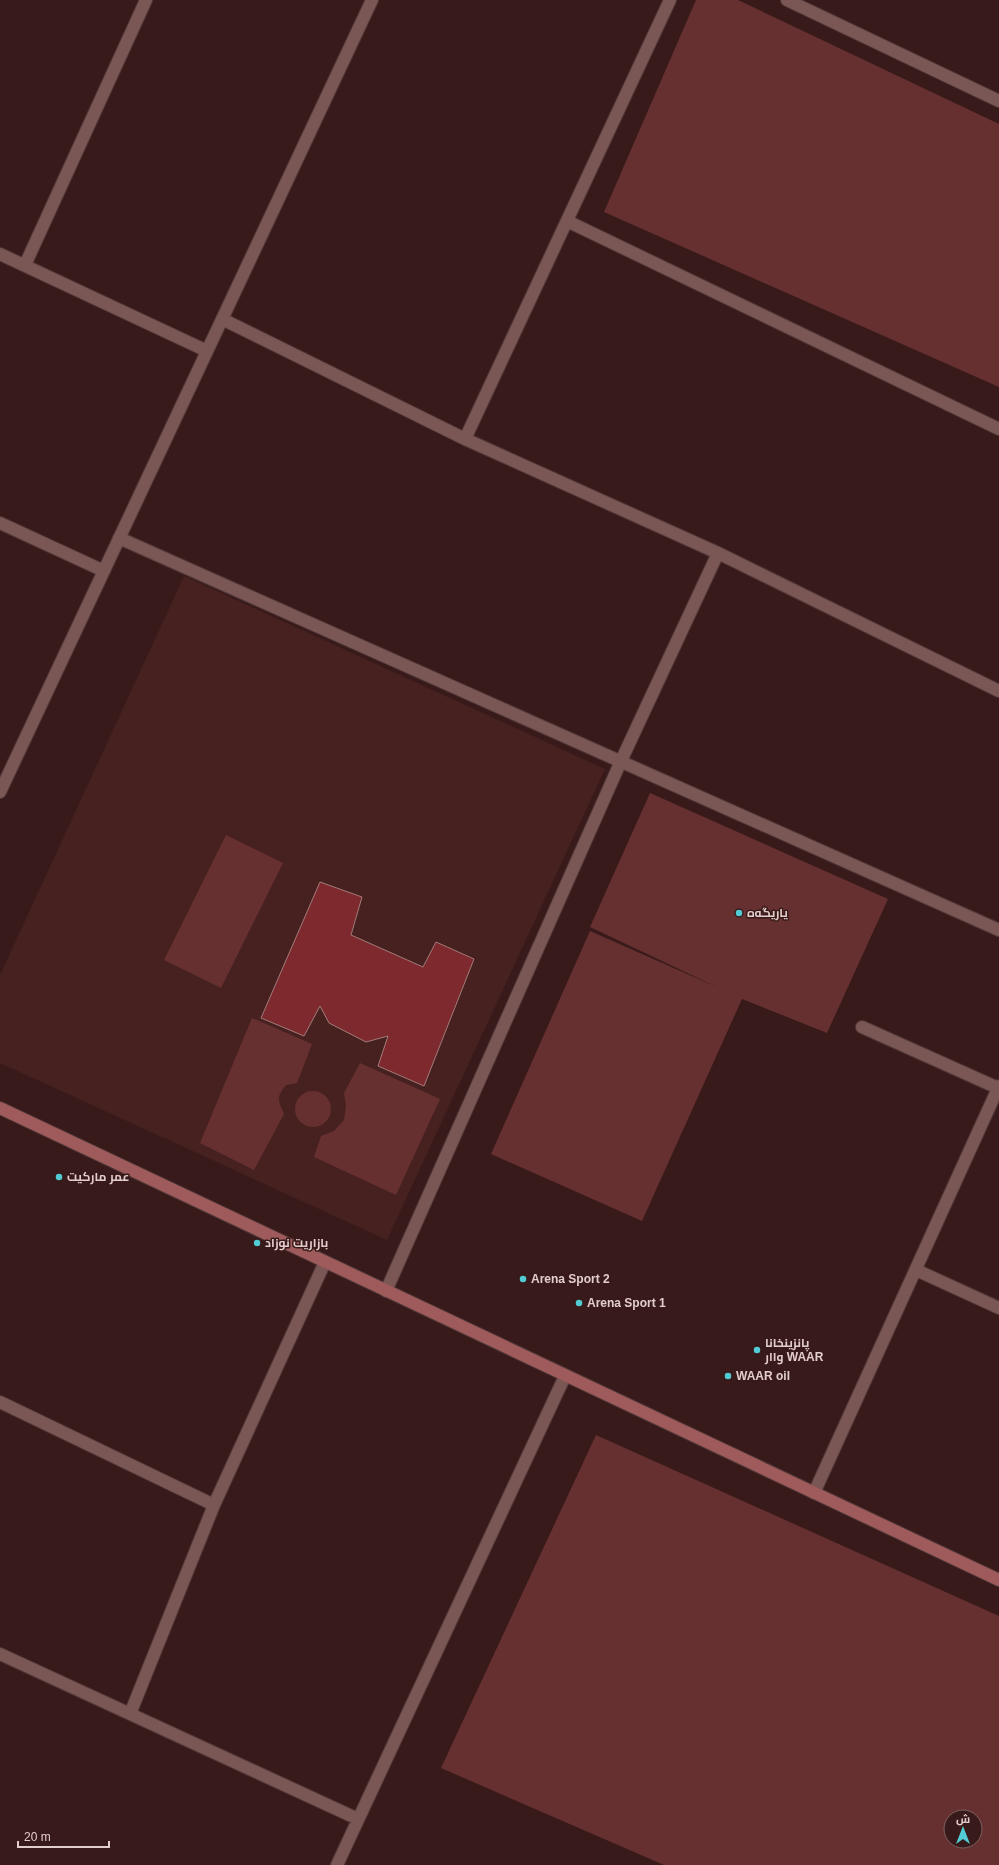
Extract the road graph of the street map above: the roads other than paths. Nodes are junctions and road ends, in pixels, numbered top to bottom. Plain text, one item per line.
1 (146, 0) edge
2 (372, 0) edge
3 (670, 0) edge
4 (787, 0) edge
5 (999, 101) edge
6 (567, 221) junction
7 (0, 254) edge
8 (25, 265) junction
9 (222, 319) junction
10 (207, 351) junction
11 (999, 429) edge
12 (465, 439) junction
13 (0, 523) edge
14 (119, 538) junction
15 (718, 554) junction
16 (104, 571) junction
17 (999, 691) edge
18 (621, 761) junction
19 (0, 792) edge
20 (999, 930) edge
21 (862, 1027) dead end
22 (998, 1087) edge
23 (0, 1108) edge
24 (325, 1262) junction
25 (916, 1270) junction
26 (386, 1291) junction
27 (999, 1308) edge
28 (565, 1376) junction
29 (0, 1402) edge
30 (814, 1493) junction
31 (214, 1506) junction
32 (999, 1580) edge
33 (0, 1654) edge
34 (130, 1714) junction
35 (358, 1819) junction
36 (337, 1865) edge

1 - 8 street
2 - 9 street
3 - 6 street
4 - 5 street
6 - 11 street
6 - 12 street
7 - 8 street
8 - 10 street
9 - 10 street
9 - 12 street
10 - 14 street
12 - 15 street
13 - 16 street
14 - 16 street
14 - 18 street
15 - 17 street
15 - 18 street
16 - 19 street
18 - 20 street
18 - 26 street
21 - 22 street
22 - 25 street
23 - 24 street
24 - 26 street
24 - 31 street
25 - 27 street
25 - 30 street
26 - 28 street
28 - 30 street
28 - 35 street
29 - 31 street
30 - 32 street
31 - 34 street
33 - 34 street
34 - 35 street
35 - 36 street

